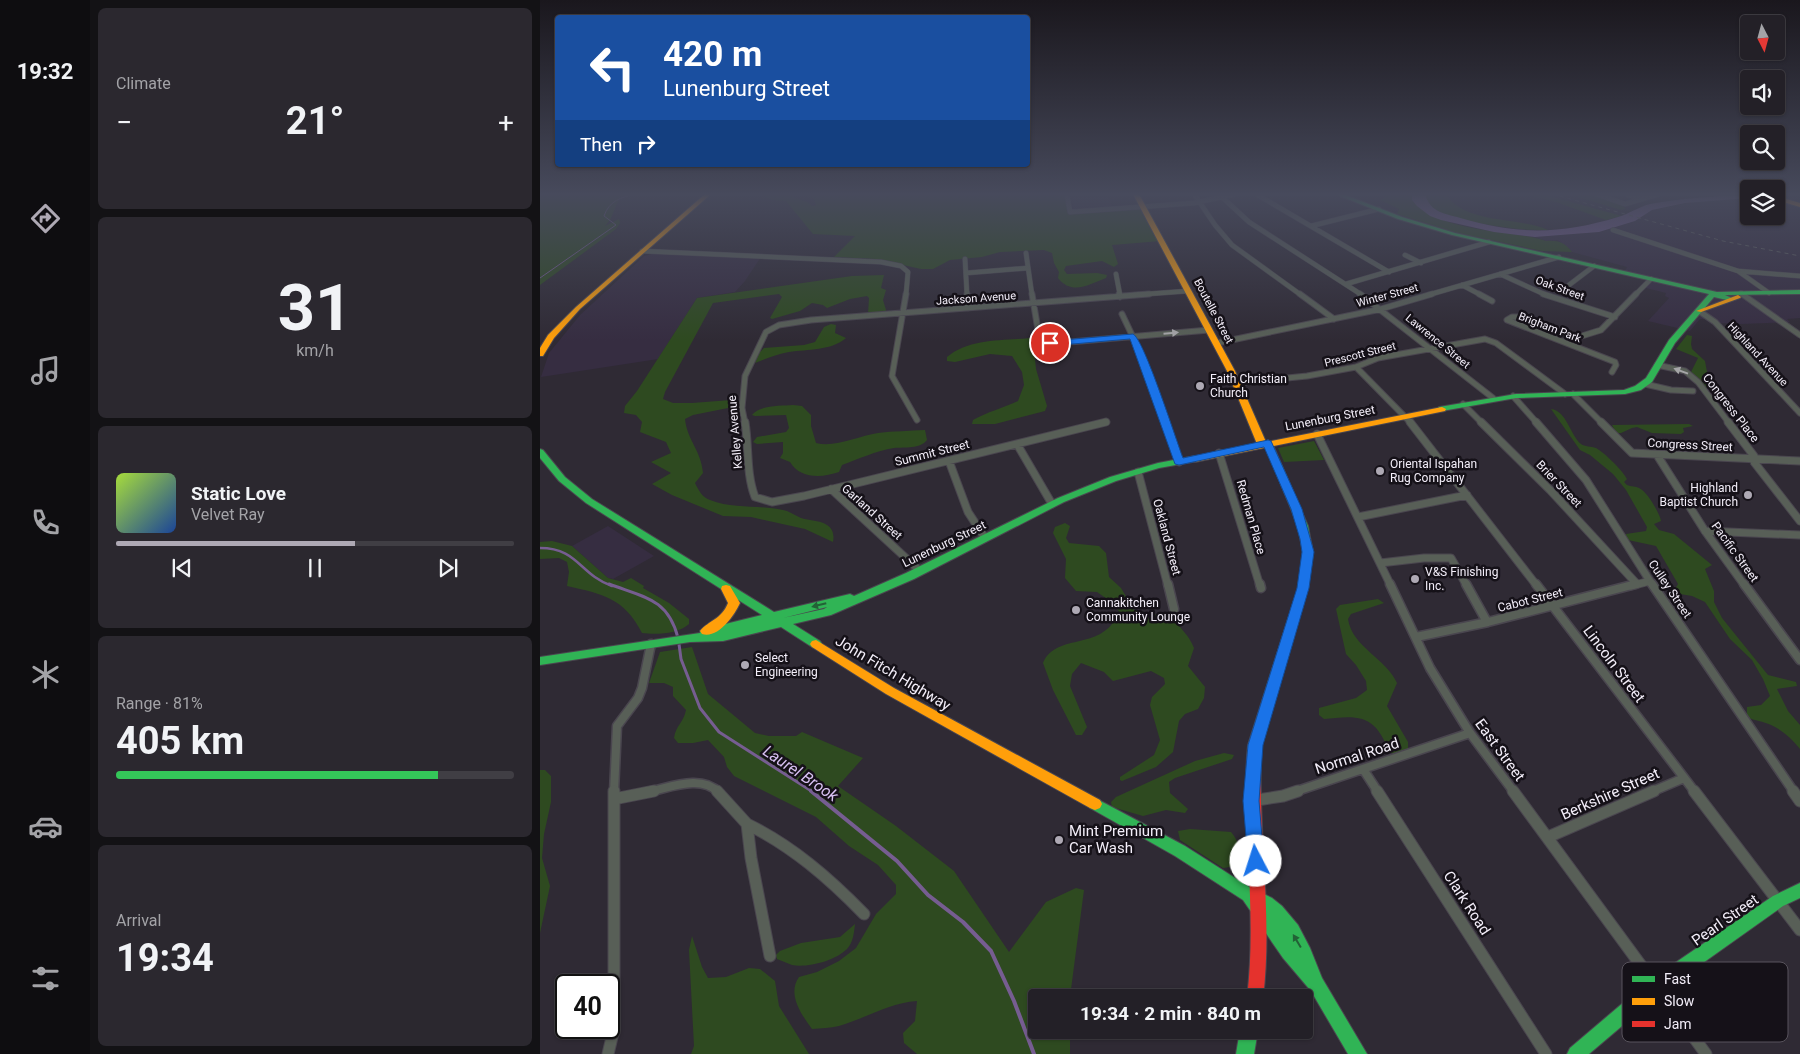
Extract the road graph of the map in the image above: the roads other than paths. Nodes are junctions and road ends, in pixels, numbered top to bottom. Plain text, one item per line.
1 (651, 243) edge
2 (1162, 243) edge
3 (1230, 243) edge
4 (1282, 243) edge
5 (1340, 243) edge
6 (1485, 243) edge
7 (1495, 243) edge
8 (1653, 243) edge
9 (642, 251) junction
10 (1026, 253) dead end
11 (1405, 255) dead end
12 (1559, 257) junction
13 (965, 259) dead end
14 (1421, 263) junction
15 (1594, 266) junction
16 (1028, 268) junction
17 (1738, 271) junction
18 (1389, 272) junction
19 (966, 273) junction
20 (1116, 274) dead end
21 (1500, 274) junction
22 (1800, 276) edge
23 (1651, 279) junction
24 (1346, 284) junction
25 (1462, 285) junction
26 (1570, 285) dead end
27 (1188, 292) junction
28 (1800, 292) edge
29 (1769, 293) junction
30 (1716, 294) junction
31 (1746, 294) junction
32 (1120, 297) junction
33 (1731, 299) junction
34 (1492, 300) dead end
35 (1034, 304) junction
36 (968, 308) junction
37 (1381, 309) junction
38 (1699, 310) junction
39 (904, 314) junction
40 (1122, 314) dead end
41 (1615, 316) junction
42 (1334, 318) junction
43 (1209, 330) junction
44 (767, 331) joint
45 (1800, 335) edge
46 (1133, 336) junction
47 (1576, 336) junction
48 (1486, 339) joint
49 (1217, 343) junction
50 (1566, 344) junction
51 (1431, 348) junction
52 (540, 354) edge
53 (1657, 365) junction
54 (1356, 367) junction
55 (1612, 372) dead end
56 (1237, 383) junction
57 (1645, 384) junction
58 (1693, 391) dead end
59 (1569, 394) junction
60 (1513, 396) junction
61 (1493, 398) junction
62 (1463, 404) junction
63 (1799, 411) edge
64 (1405, 416) junction
65 (917, 420) dead end
66 (1106, 422) dead end
67 (1317, 434) junction
68 (1265, 443) junction
69 (1017, 444) junction
70 (540, 452) edge
71 (1219, 453) junction
72 (1657, 455) junction
73 (1755, 459) junction
74 (949, 461) junction
75 (1800, 461) edge
76 (1179, 462) junction
77 (1138, 472) junction
78 (831, 490) junction
79 (1467, 495) junction
80 (763, 501) joint
81 (1052, 504) junction
82 (1358, 517) junction
83 (1800, 521) edge
84 (1705, 531) junction
85 (1800, 535) edge
86 (985, 538) junction
87 (1380, 563) junction
88 (920, 571) junction
89 (1650, 581) junction
90 (1636, 583) junction
91 (724, 586) junction
92 (1261, 588) dead end
93 (864, 596) junction
94 (1553, 606) junction
95 (1174, 609) dead end
96 (774, 616) junction
97 (1487, 622) junction
98 (785, 624) junction
99 (702, 634) junction
100 (1416, 637) junction
101 (690, 638) junction
102 (651, 644) junction
103 (1800, 659) edge
104 (540, 661) edge
105 (1470, 733) junction
106 (1364, 768) junction
107 (1684, 778) junction
108 (614, 799) junction
109 (1251, 801) junction
110 (1800, 801) edge
111 (747, 824) junction
112 (1548, 838) junction
113 (1800, 890) edge
114 (1248, 895) junction
115 (1259, 899) junction
116 (1778, 901) junction
117 (1260, 911) junction
118 (864, 914) dead end
119 (1800, 930) edge
120 (770, 956) dead end
121 (1638, 962) edge
122 (1690, 962) edge
123 (1317, 985) junction
124 (1256, 989) edge
125 (1622, 1015) edge
126 (1248, 1039) edge
127 (1697, 1042) edge
128 (608, 1054) edge
129 (1245, 1054) edge
130 (1358, 1054) edge
131 (1546, 1054) edge
132 (1576, 1054) edge
133 (1706, 1054) edge

1 - 9 main road
2 - 27 main road, Boutelle Street
3 - 42 street
4 - 24 street, Lawrence Street
5 - 18 street
6 - 14 street
7 - 12 main road
8 - 17 street
9 - 39 street
9 - 52 main road
10 - 16 street
11 - 14 street
12 - 15 main road
12 - 21 street, Winter Street
13 - 19 street
14 - 18 street
15 - 23 main road
15 - 26 street
16 - 19 street
16 - 35 street
17 - 22 street
17 - 29 street
18 - 24 street
19 - 36 street
20 - 32 street
21 - 25 street, Winter Street
21 - 41 street, Oak Street
23 - 30 main road
23 - 41 street
24 - 37 street, Lawrence Street
25 - 34 street
25 - 37 street, Winter Street
27 - 32 street, Jackson Avenue
27 - 43 main road, Boutelle Street
28 - 29 main road
29 - 31 main road
30 - 31 main road
30 - 33 main road
30 - 38 main road
31 - 33 main road
31 - 45 street
32 - 35 street, Jackson Avenue
33 - 38 main road
35 - 36 street, Jackson Avenue
35 - 46 street
36 - 39 street, Jackson Avenue
37 - 42 street, Winter Street
37 - 51 street, Lawrence Street
38 - 53 main road
38 - 63 street, Highland Avenue
39 - 44 street, Jackson Avenue
39 - 65 street
40 - 46 street
41 - 47 street
42 - 49 street, Winter Street
46 -> 43 street
43 - 49 main road, Boutelle Street
44 - 80 street, Kelley Avenue
46 - 76 street
47 - 50 street
47 - 50 street, Brigham Park
48 - 51 street, Prescott Street
48 - 59 street, Congress Street
49 - 56 main road, Boutelle Street
50 - 55 street, Brigham Park
51 - 54 street, Prescott Street
51 - 61 street, Lawrence Street
53 - 57 main road
73 -> 53 street, Congress Place
54 - 56 street, Prescott Street
54 - 64 street, Lincoln Street
56 - 68 main road, Boutelle Street
57 - 58 street
57 - 59 main road, Lunenburg Street
59 - 60 main road, Lunenburg Street
59 - 72 street, Congress Street
60 - 61 main road, Lunenburg Street
60 - 89 street, Culley Street
61 - 62 main road, Lunenburg Street
62 - 64 main road, Lunenburg Street
62 - 90 street, Brier Street
64 - 67 main road, Lunenburg Street
64 - 79 street, Lincoln Street
66 - 69 street, Summit Street
67 - 68 main road, Lunenburg Street
67 - 82 street, East Street
68 - 71 main road, Lunenburg Street
68 - 109 main road, Boutelle Street
69 - 74 street, Summit Street
69 - 81 street
70 - 91 main road, John Fitch Highway
71 - 76 main road, Lunenburg Street
71 - 92 street, Redman Place
72 - 73 street, Congress Street
72 - 84 street, Pacific Street
73 - 75 street, Congress Street
73 - 83 street, Congress Place
74 - 78 street, Summit Street
74 - 86 street
76 - 77 main road, Lunenburg Street
77 - 81 main road, Lunenburg Street
77 - 95 street, Oakland Street
78 - 80 street, Summit Street
78 - 88 street, Garland Street
79 - 82 street
79 - 94 street, Lincoln Street
81 - 86 main road, Lunenburg Street
82 - 87 street, East Street
84 - 85 street
84 - 103 street, Pacific Street
86 - 88 main road, Lunenburg Street
87 - 97 street
87 - 100 street, East Street
88 - 93 main road, Lunenburg Street
89 - 90 street, Cabot Street
89 - 110 street, Culley Street
90 - 94 street, Cabot Street
91 - 96 main road, John Fitch Highway
91 - 99 main road
93 -> 96 main road, Lunenburg Street
93 - 98 main road, Lunenburg Street
94 - 97 street, Cabot Street
94 - 107 street, Lincoln Street
96 - 98 main road, John Fitch Highway
96 - 99 main road, Lunenburg Street
97 - 100 street, Cabot Street
98 - 101 main road, Lunenburg Street
98 - 114 main road, John Fitch Highway
99 - 101 main road, Lunenburg Street
100 - 105 street, East Street
101 - 102 main road, Lunenburg Street
102 - 104 main road, Lunenburg Street
102 - 108 street
105 - 106 street, Normal Road
105 - 112 street, East Street
106 - 109 street, Normal Road
106 - 131 street, Clark Road
107 - 112 street, Berkshire Street
107 - 116 street, Lincoln Street
108 - 111 street
108 - 128 street
109 - 115 main road, Boutelle Street
111 - 118 street
111 - 120 street
112 - 121 street, East Street
113 - 116 main road, Pearl Street
114 - 115 main road
114 - 117 main road
115 - 117 main road, Boutelle Street
123 -> 115 main road
116 - 119 street, Lincoln Street
116 - 122 main road, Pearl Street
117 - 123 main road
117 - 124 main road, Boutelle Street
123 - 130 main road
125 - 132 main road, Pearl Street
126 - 129 main road
127 - 133 street, East Street

